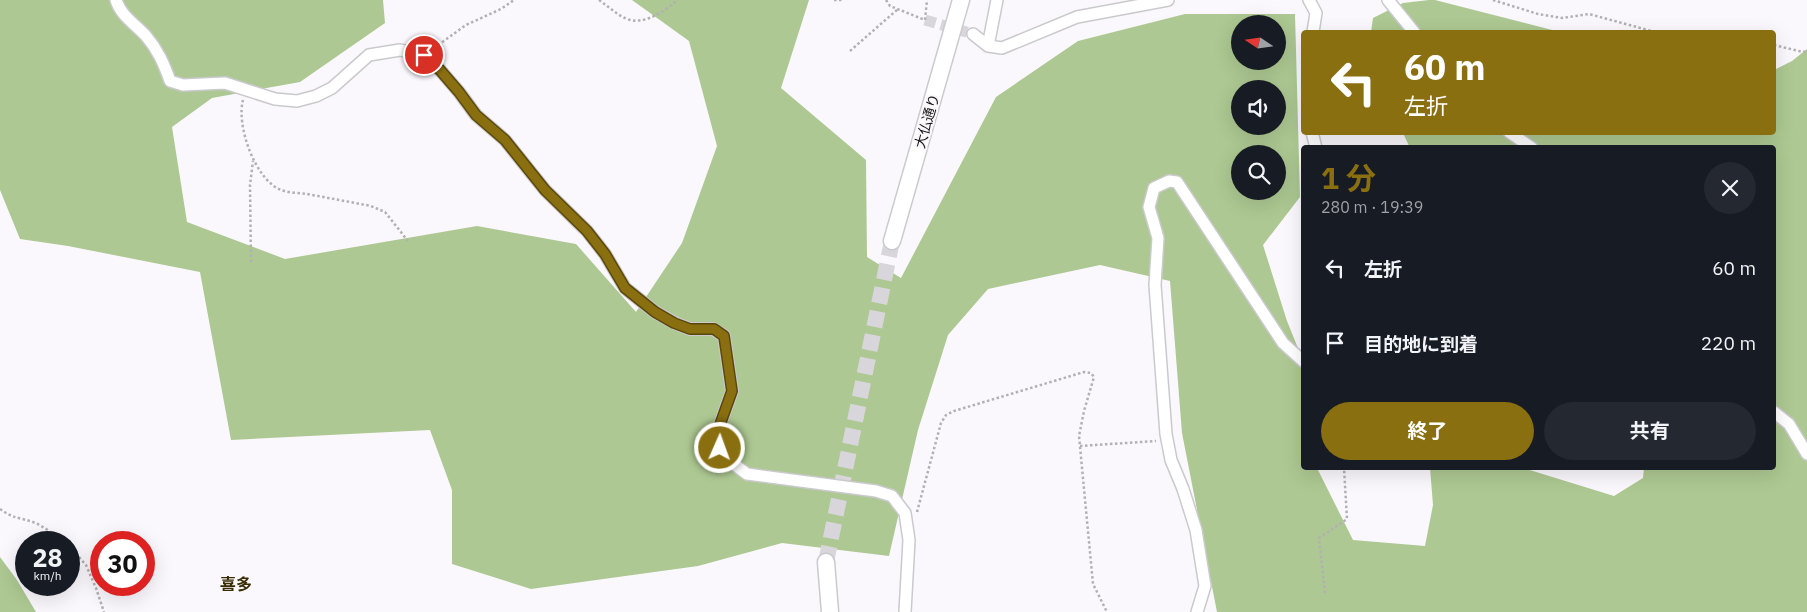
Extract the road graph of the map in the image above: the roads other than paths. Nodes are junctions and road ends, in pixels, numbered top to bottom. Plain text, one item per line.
1 (116, 0) edge
2 (961, 0) edge
3 (997, 0) edge
4 (1168, 0) edge
5 (1309, 0) edge
6 (1388, 0) edge
7 (1313, 30) edge
8 (1412, 30) edge
9 (973, 34) tunnel mouth
10 (988, 46) junction
11 (1513, 135) edge
12 (1528, 145) edge
13 (892, 241) tunnel mouth
14 (1301, 359) edge
15 (1776, 414) edge
16 (1807, 454) edge
17 (826, 562) tunnel mouth
18 (830, 612) edge
19 (906, 612) edge
20 (1197, 612) edge

1 - 19 street
2 - 13 street, 大仏通り
3 - 10 street
4 - 10 street
5 - 7 street
6 - 8 street
9 - 10 street
11 - 12 street
14 - 20 street
15 - 16 street
17 - 18 street

